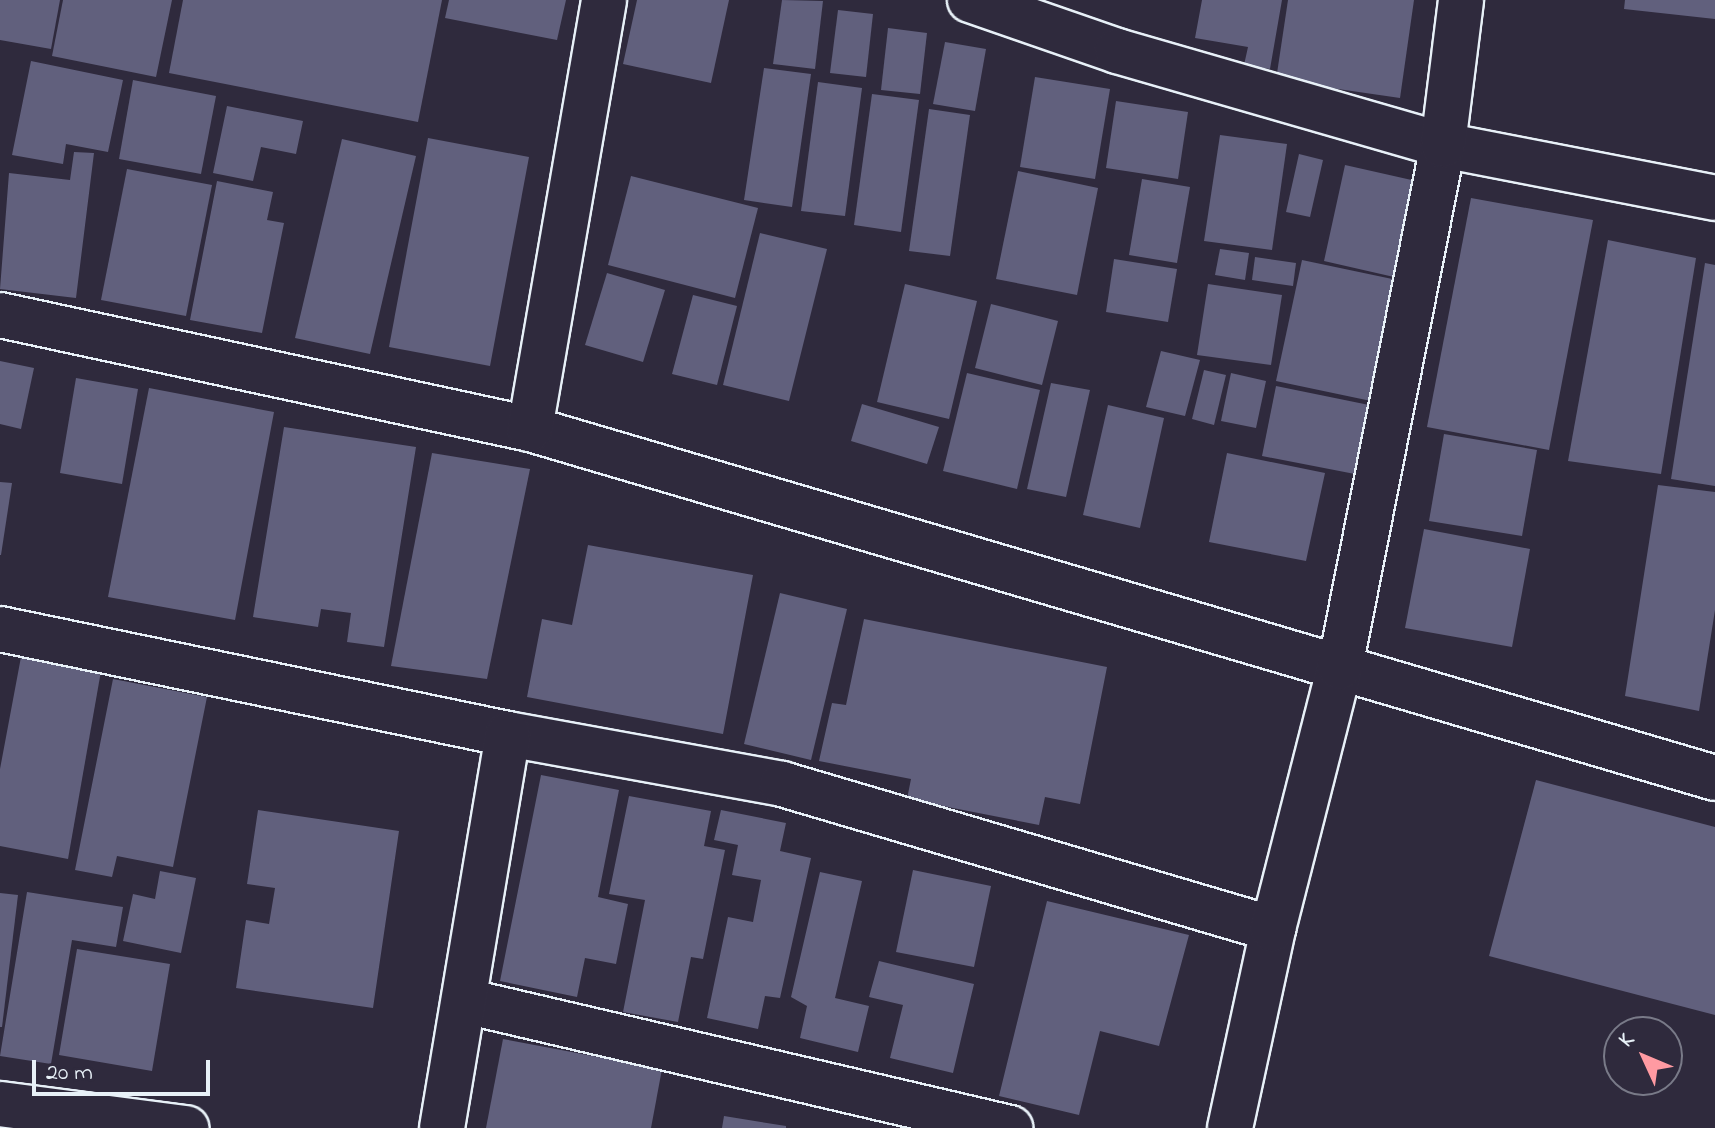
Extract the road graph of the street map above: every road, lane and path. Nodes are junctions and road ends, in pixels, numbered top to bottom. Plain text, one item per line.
1 (604, 0) edge
2 (970, 0) edge
3 (1461, 0) edge
4 (1443, 145) junction
5 (1715, 198) edge
6 (0, 315) edge
7 (530, 429) junction
8 (0, 629) edge
9 (1340, 667) junction
10 (508, 734) junction
11 (1715, 778) edge
12 (1273, 929) junction
13 (465, 1001) junction
14 (0, 1104) edge
15 (186, 1128) edge
16 (442, 1128) edge
17 (1010, 1128) edge
18 (1230, 1128) edge

1 - 7 street
2 - 4 street
3 - 4 street
4 - 5 street
4 - 9 street
6 - 7 street
7 - 9 street
8 - 10 street
9 - 11 street
9 - 12 street
10 - 12 street
10 - 13 street
12 - 18 street
13 - 16 street
13 - 17 street
14 - 15 street

